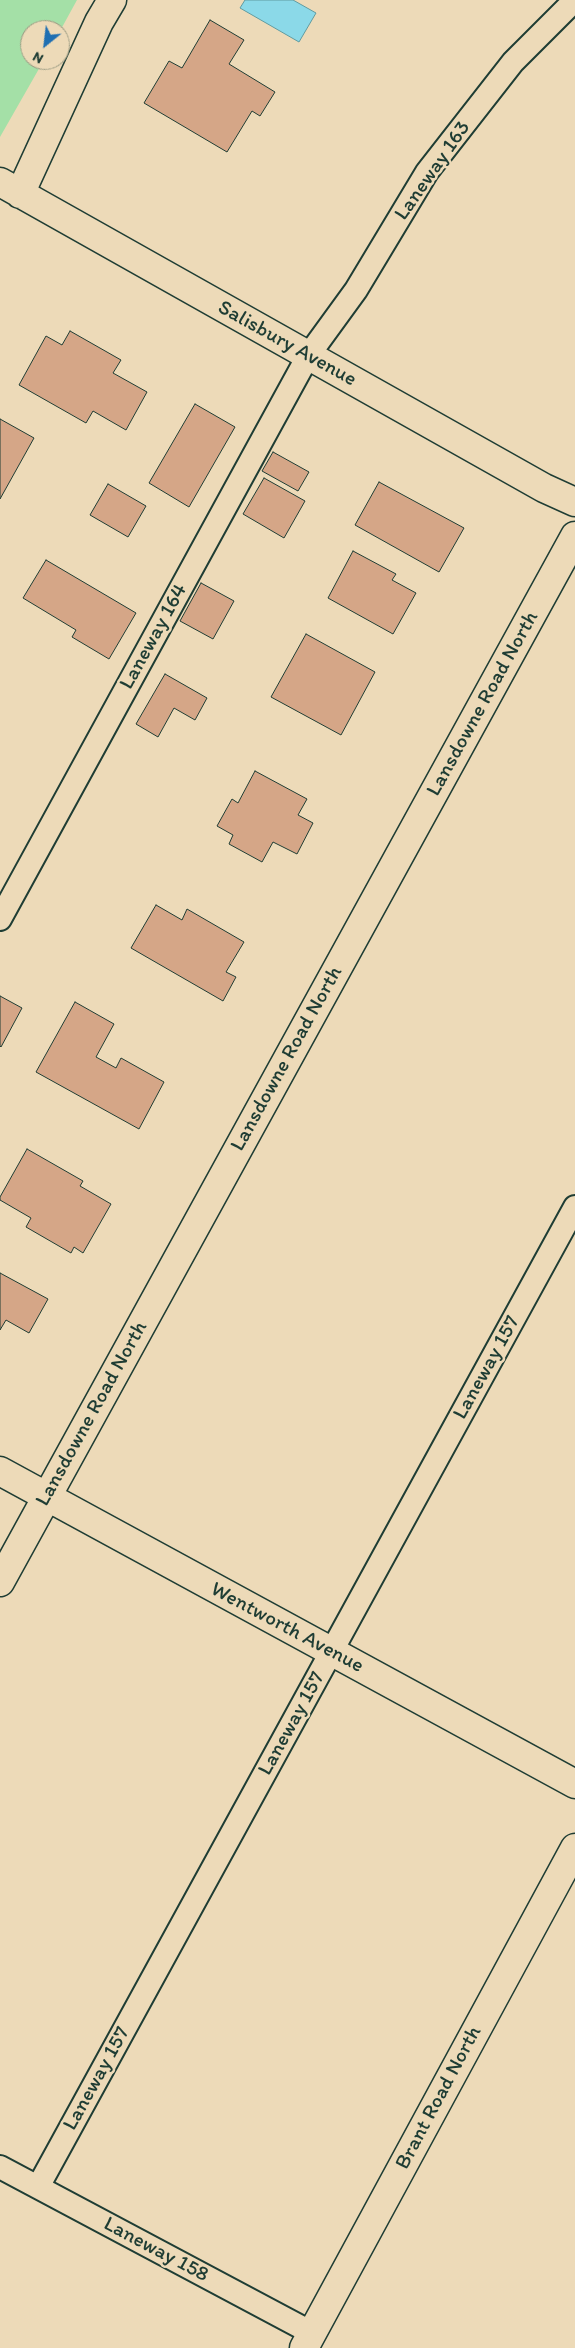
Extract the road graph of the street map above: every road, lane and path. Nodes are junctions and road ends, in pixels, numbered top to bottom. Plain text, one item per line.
1 (112, 0) edge
2 (575, 0) edge
3 (7, 194) edge
4 (308, 356) junction
5 (575, 502) edge
6 (575, 536) edge
7 (0, 919) edge
8 (575, 1207) edge
9 (0, 1471) edge
10 (46, 1497) junction
11 (0, 1582) edge
12 (332, 1652) junction
13 (575, 1784) edge
14 (575, 1848) edge
15 (0, 2167) edge
16 (38, 2188) junction
17 (308, 2340) edge

1 - 3 street
2 - 4 lane, Laneway 163
3 - 4 street, Salisbury Avenue
4 - 5 street, Salisbury Avenue
4 - 7 lane, Laneway 164
6 - 10 street, Lansdowne Road North
8 - 12 lane, Laneway 157
9 - 10 street, Wentworth Avenue
10 - 11 street, Lansdowne Road North
10 - 12 street, Wentworth Avenue
12 - 13 street, Wentworth Avenue
12 - 16 lane, Laneway 157
14 - 17 street, Brant Road North
15 - 16 lane, Laneway 158
16 - 17 lane, Laneway 158

